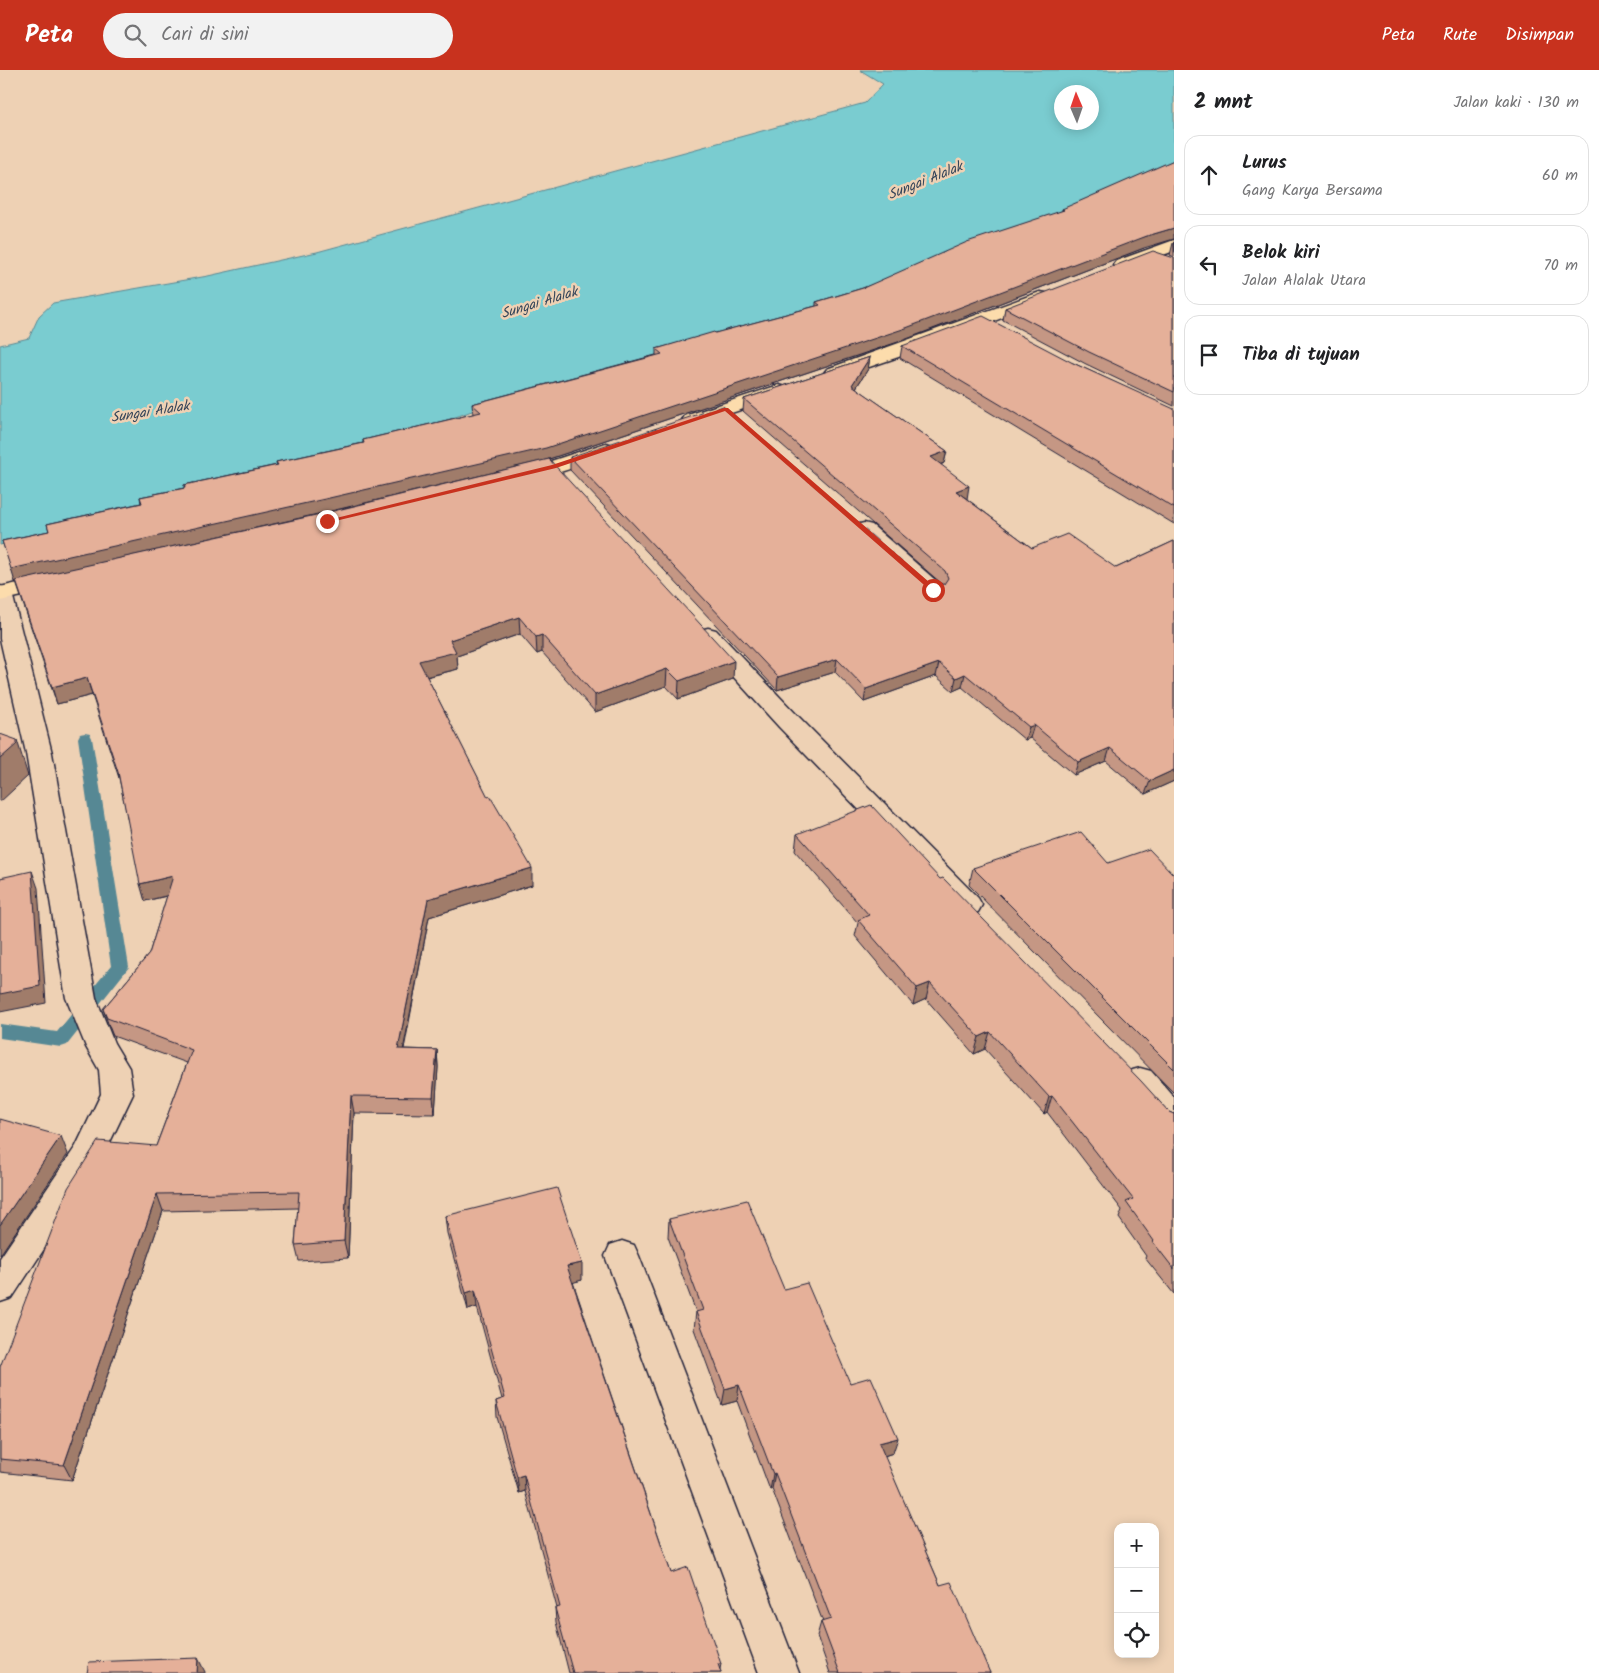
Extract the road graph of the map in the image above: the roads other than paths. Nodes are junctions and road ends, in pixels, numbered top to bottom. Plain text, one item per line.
1 (1174, 245) edge
2 (1150, 254) junction
3 (1174, 265) edge
4 (1103, 272) edge
5 (1057, 290) edge
6 (983, 319) junction
7 (1000, 328) edge
8 (672, 427) edge
9 (626, 442) edge
10 (554, 466) junction
11 (497, 480) edge
12 (574, 488) edge
13 (852, 519) edge
14 (78, 576) edge
15 (933, 590) edge
16 (0, 594) edge
17 (694, 620) edge
18 (981, 918) edge
19 (1126, 1066) edge
20 (1174, 1118) edge
21 (622, 1256) dead end
22 (0, 1288) edge
23 (778, 1673) edge

1 - 2 main road
2 - 3 street
2 - 4 main road
5 - 6 main road
6 - 7 street
6 - 8 main road
9 - 10 main road
10 - 11 main road
10 - 12 street
13 - 15 street
14 - 16 main road
16 - 22 street
17 - 18 street
19 - 20 street
21 - 23 street

